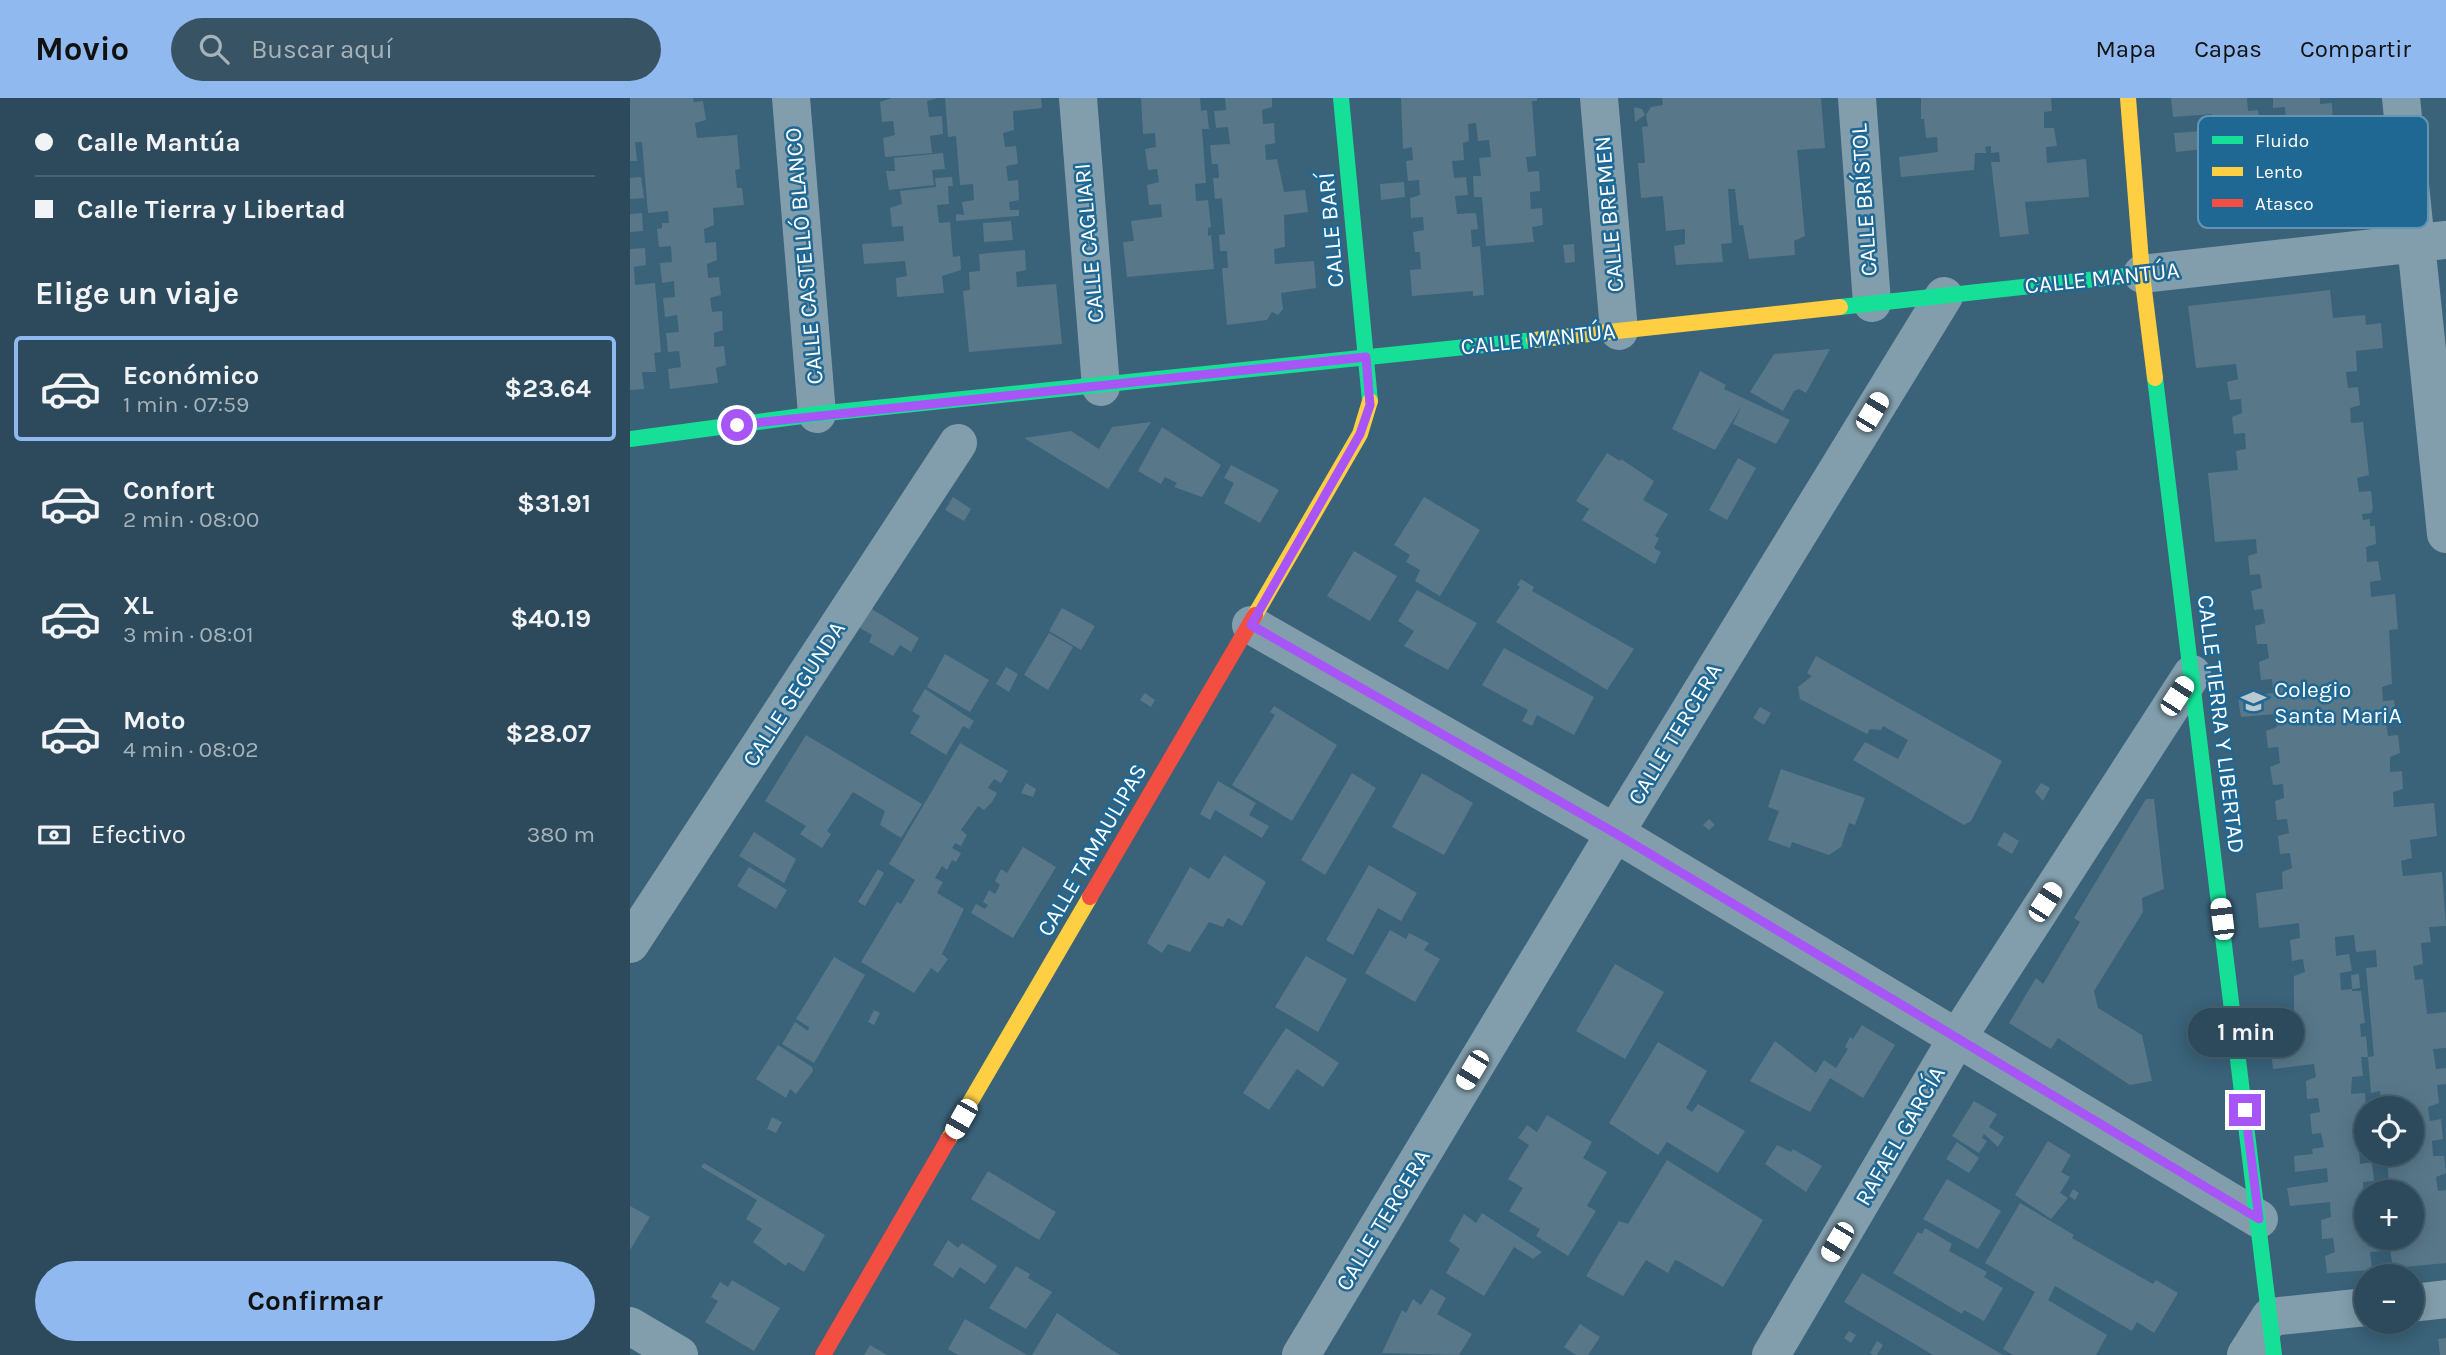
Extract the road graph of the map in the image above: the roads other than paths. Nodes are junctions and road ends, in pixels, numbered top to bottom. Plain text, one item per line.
1 (791, 98) edge
2 (1078, 98) edge
3 (1341, 98) edge
4 (1599, 98) edge
5 (1857, 98) edge
6 (2128, 98) edge
7 (2401, 98) edge
8 (2405, 116) edge
9 (2430, 242) edge
10 (2142, 274) junction
11 (1944, 296) junction
12 (1872, 303) junction
13 (1619, 331) junction
14 (1366, 357) junction
15 (1101, 387) junction
16 (817, 414) junction
17 (630, 439) edge
18 (958, 443) dead end
19 (2446, 534) edge
20 (1251, 625) junction
21 (2192, 674) junction
22 (1615, 833) junction
23 (630, 944) edge
24 (1956, 1040) junction
25 (2259, 1219) junction
26 (2446, 1299) edge
27 (2424, 1302) edge
28 (2354, 1308) edge
29 (2270, 1317) junction
30 (630, 1326) edge
31 (679, 1355) edge
32 (823, 1355) edge
33 (1301, 1355) edge
34 (1771, 1355) edge
35 (2246, 1355) edge
36 (2274, 1355) edge

1 - 16 street, CALLE CASTELLÓ BLANCO
2 - 15 street, CALLE CAGLIARI
3 - 14 street, CALLE BARÍ
4 - 13 street, CALLE BREMEN
5 - 12 street, CALLE BRÍSTOL
6 - 10 street, CALLE TIERRA Y LIBERTAD
7 - 8 street
9 - 10 street, CALLE MANTÚA
9 - 19 street
10 - 11 street, CALLE MANTÚA
10 - 21 street, CALLE TIERRA Y LIBERTAD
11 - 12 street, CALLE MANTÚA
11 - 22 street, CALLE TERCERA
12 - 13 street, CALLE MANTÚA
13 - 14 street, CALLE MANTÚA
14 - 15 street, CALLE MANTÚA
14 - 20 street, CALLE TAMAULIPAS
15 - 16 street, CALLE MANTÚA
16 - 17 street, CALLE MANTÚA
18 - 23 street, CALLE SEGUNDA
20 - 22 street
20 - 32 street, CALLE TAMAULIPAS
21 - 24 street, RAFAEL GARCÍA
21 - 25 street, CALLE TIERRA Y LIBERTAD
22 - 24 street
22 - 33 street, CALLE TERCERA
24 - 25 street
24 - 34 street, RAFAEL GARCÍA
25 - 29 street, CALLE TIERRA Y LIBERTAD
26 - 27 street
28 - 29 street
29 - 35 street
29 - 36 street, CALLE TIERRA Y LIBERTAD
30 - 31 street

